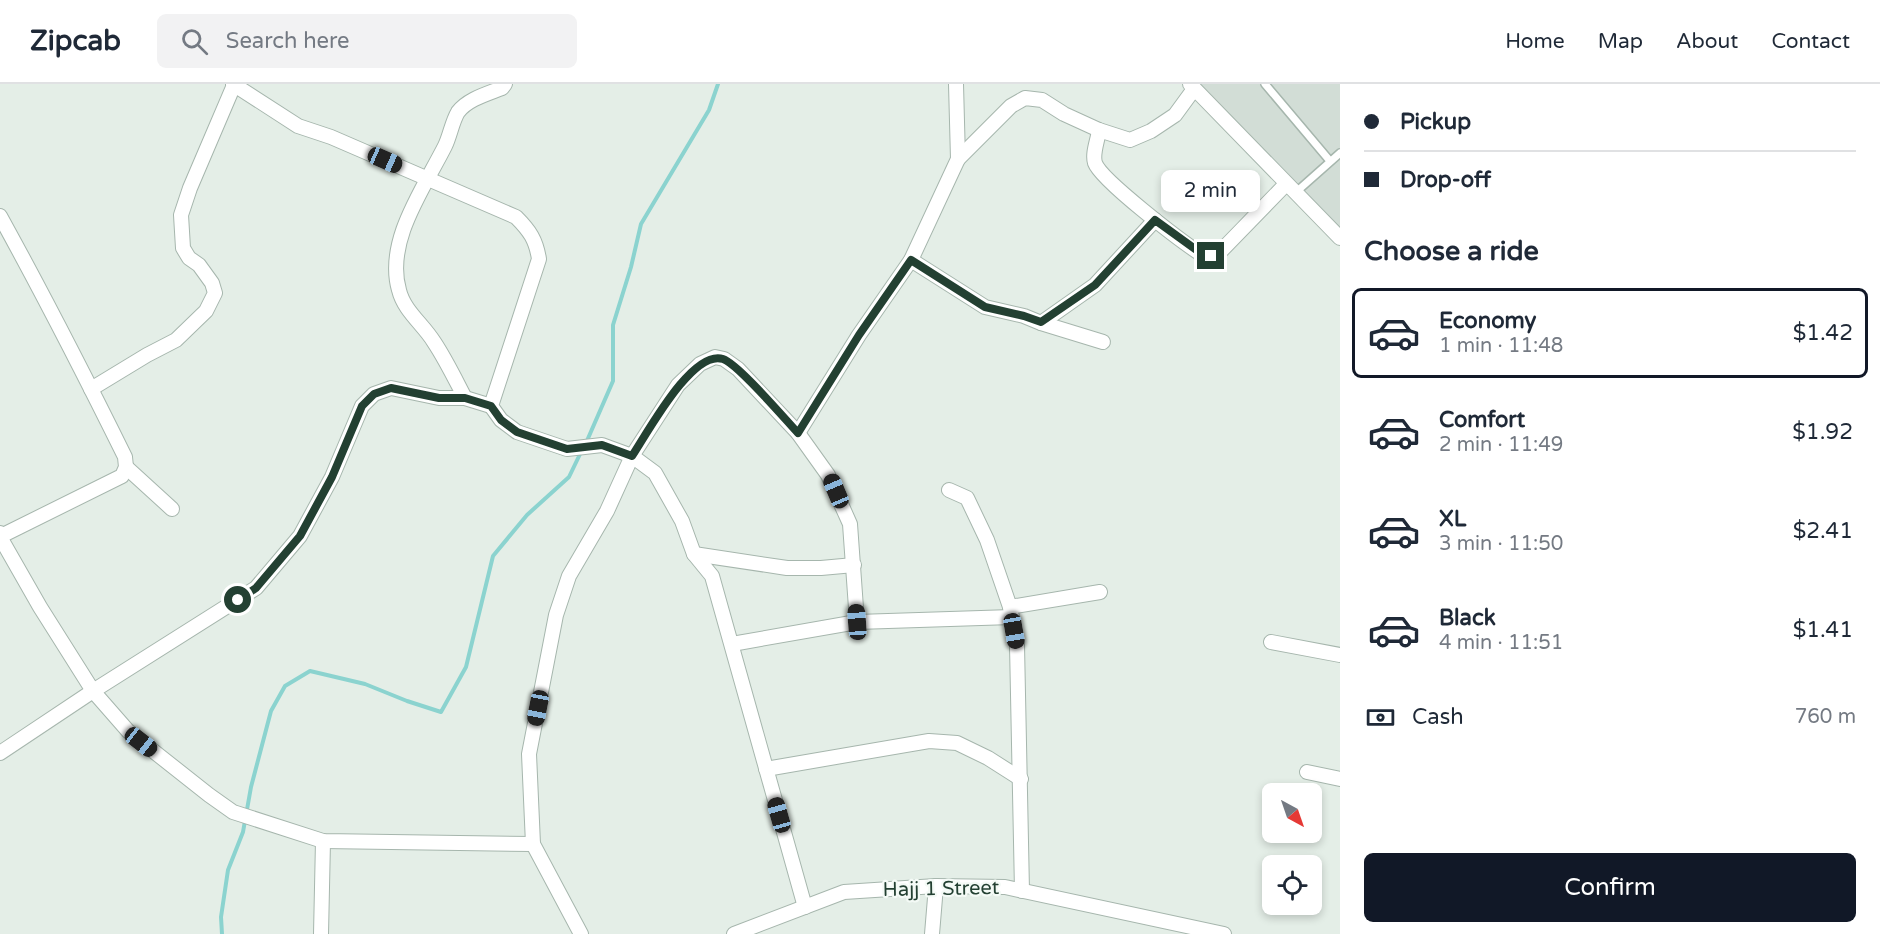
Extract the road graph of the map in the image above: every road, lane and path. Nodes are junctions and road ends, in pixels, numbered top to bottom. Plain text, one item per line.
1 (233, 84) edge
2 (504, 84) edge
3 (956, 84) edge
4 (1265, 84) edge
5 (1192, 86) edge
6 (1099, 130) junction
7 (1340, 153) edge
8 (958, 159) junction
9 (1330, 161) junction
10 (428, 179) junction
11 (1291, 189) junction
12 (0, 216) edge
13 (1155, 220) junction
14 (1340, 238) edge
15 (911, 260) junction
16 (1041, 322) junction
17 (1103, 342) dead end
18 (91, 389) junction
19 (465, 398) junction
20 (491, 406) junction
21 (798, 433) junction
22 (632, 456) junction
23 (126, 467) junction
24 (949, 490) dead end
25 (172, 509) dead end
26 (0, 536) edge
27 (694, 554) junction
28 (854, 566) junction
29 (1100, 592) dead end
30 (1011, 612) junction
31 (857, 622) junction
32 (1271, 642) dead end
33 (732, 644) junction
34 (1340, 655) edge
35 (93, 691) junction
36 (0, 753) edge
37 (766, 769) junction
38 (1306, 772) dead end
39 (1021, 779) junction
40 (1340, 779) edge
41 (323, 841) junction
42 (533, 844) junction
43 (936, 886) junction
44 (1022, 891) junction
45 (805, 907) junction
46 (321, 934) edge
47 (581, 934) edge
48 (734, 934) edge
49 (932, 934) edge
50 (1224, 934) edge

1 - 10 street
1 - 18 street
2 - 10 street
3 - 8 street
4 - 9 lane
5 - 6 street
5 - 11 street
6 - 8 street
6 - 13 street
7 - 9 lane
8 - 15 street
9 - 11 lane
10 - 19 street
10 - 20 street
11 - 13 street
11 - 14 street
12 - 18 street
13 - 16 street
15 - 16 street
15 - 21 street
16 - 17 street
18 - 23 street
19 - 20 street
19 - 35 street
20 - 22 street
21 - 22 street
21 - 28 street
22 - 27 street
22 - 42 street
23 - 25 street
23 - 26 street
24 - 30 street
26 - 35 street
27 - 28 street
27 - 33 street
28 - 31 street
29 - 30 street
30 - 31 street
30 - 39 street
31 - 33 street
32 - 34 street
33 - 37 street
35 - 36 street
35 - 41 street
37 - 39 street
37 - 45 street
38 - 40 street
39 - 44 street
41 - 42 street
41 - 46 street
42 - 47 street
43 - 44 street, Hajj 1 Street
43 - 45 street, Hajj 1 Street
43 - 49 street
44 - 50 street, Hajj 1 Street
45 - 48 street, Hajj 1 Street

